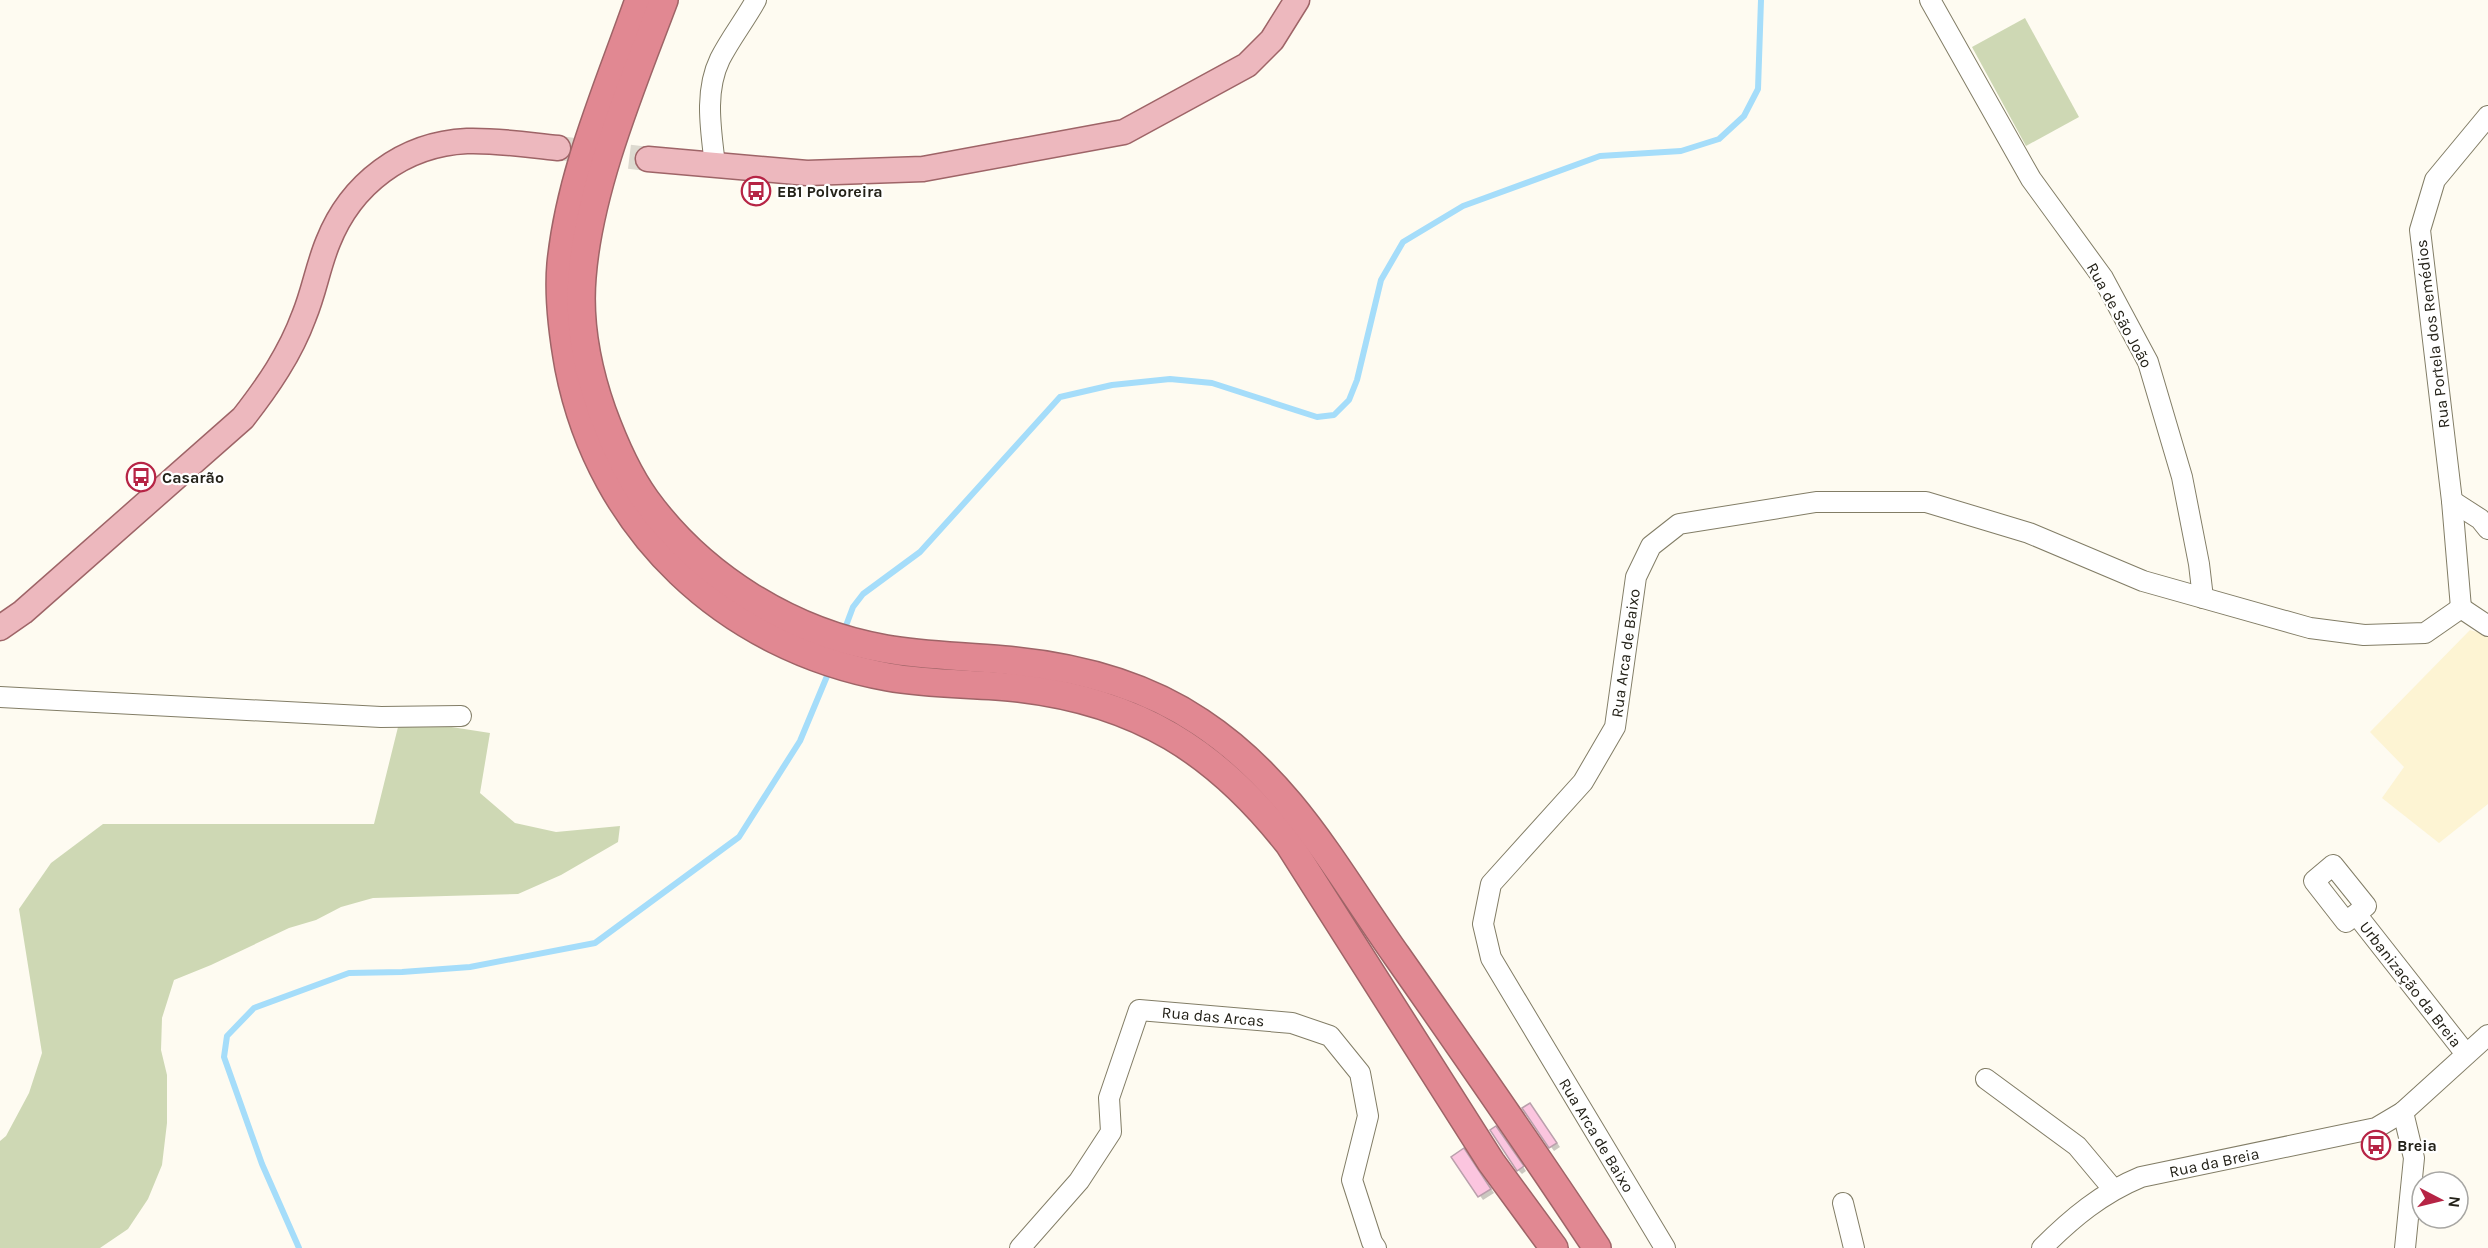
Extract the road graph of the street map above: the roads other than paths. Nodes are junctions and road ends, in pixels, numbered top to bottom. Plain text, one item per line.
1 (639, 0) edge
2 (664, 0) edge
3 (756, 0) edge
4 (1297, 0) edge
5 (1930, 0) edge
6 (2488, 116) edge
7 (558, 148) tunnel mouth
8 (648, 159) tunnel mouth
9 (715, 165) junction
10 (2452, 501) junction
11 (2488, 529) edge
12 (2203, 598) junction
13 (2461, 608) junction
14 (2488, 626) edge
15 (0, 628) edge
16 (0, 697) edge
17 (461, 716) dead end
18 (2356, 914) dead end
19 (2488, 1035) edge
20 (2466, 1054) junction
21 (1986, 1079) dead end
22 (2403, 1112) junction
23 (2113, 1189) junction
24 (1843, 1203) dead end
25 (1020, 1248) edge
26 (1376, 1248) edge
27 (1554, 1248) edge
28 (1597, 1248) edge
29 (1665, 1248) edge
30 (1854, 1248) edge
31 (2042, 1248) edge
32 (2405, 1248) edge

1 - 27 highway
2 - 28 highway
3 - 9 street
4 - 9 main road
5 - 12 street, Rua de São João
6 - 10 street, Rua Portela dos Remédios
7 - 15 main road
8 - 9 main road
10 - 11 street
10 - 13 street, Rua Portela dos Remédios
12 - 13 street, Rua Arca de Baixo
12 - 29 street, Rua Arca de Baixo
13 - 14 street
16 - 17 street
18 - 20 street, Urbanização da Breia
19 - 20 street, Rua da Breia
20 - 22 street, Rua da Breia
21 - 23 street
22 - 23 street, Rua da Breia
22 - 32 street
23 - 31 street, Rua da Breia
24 - 30 street
25 - 26 street, Rua das Arcas

